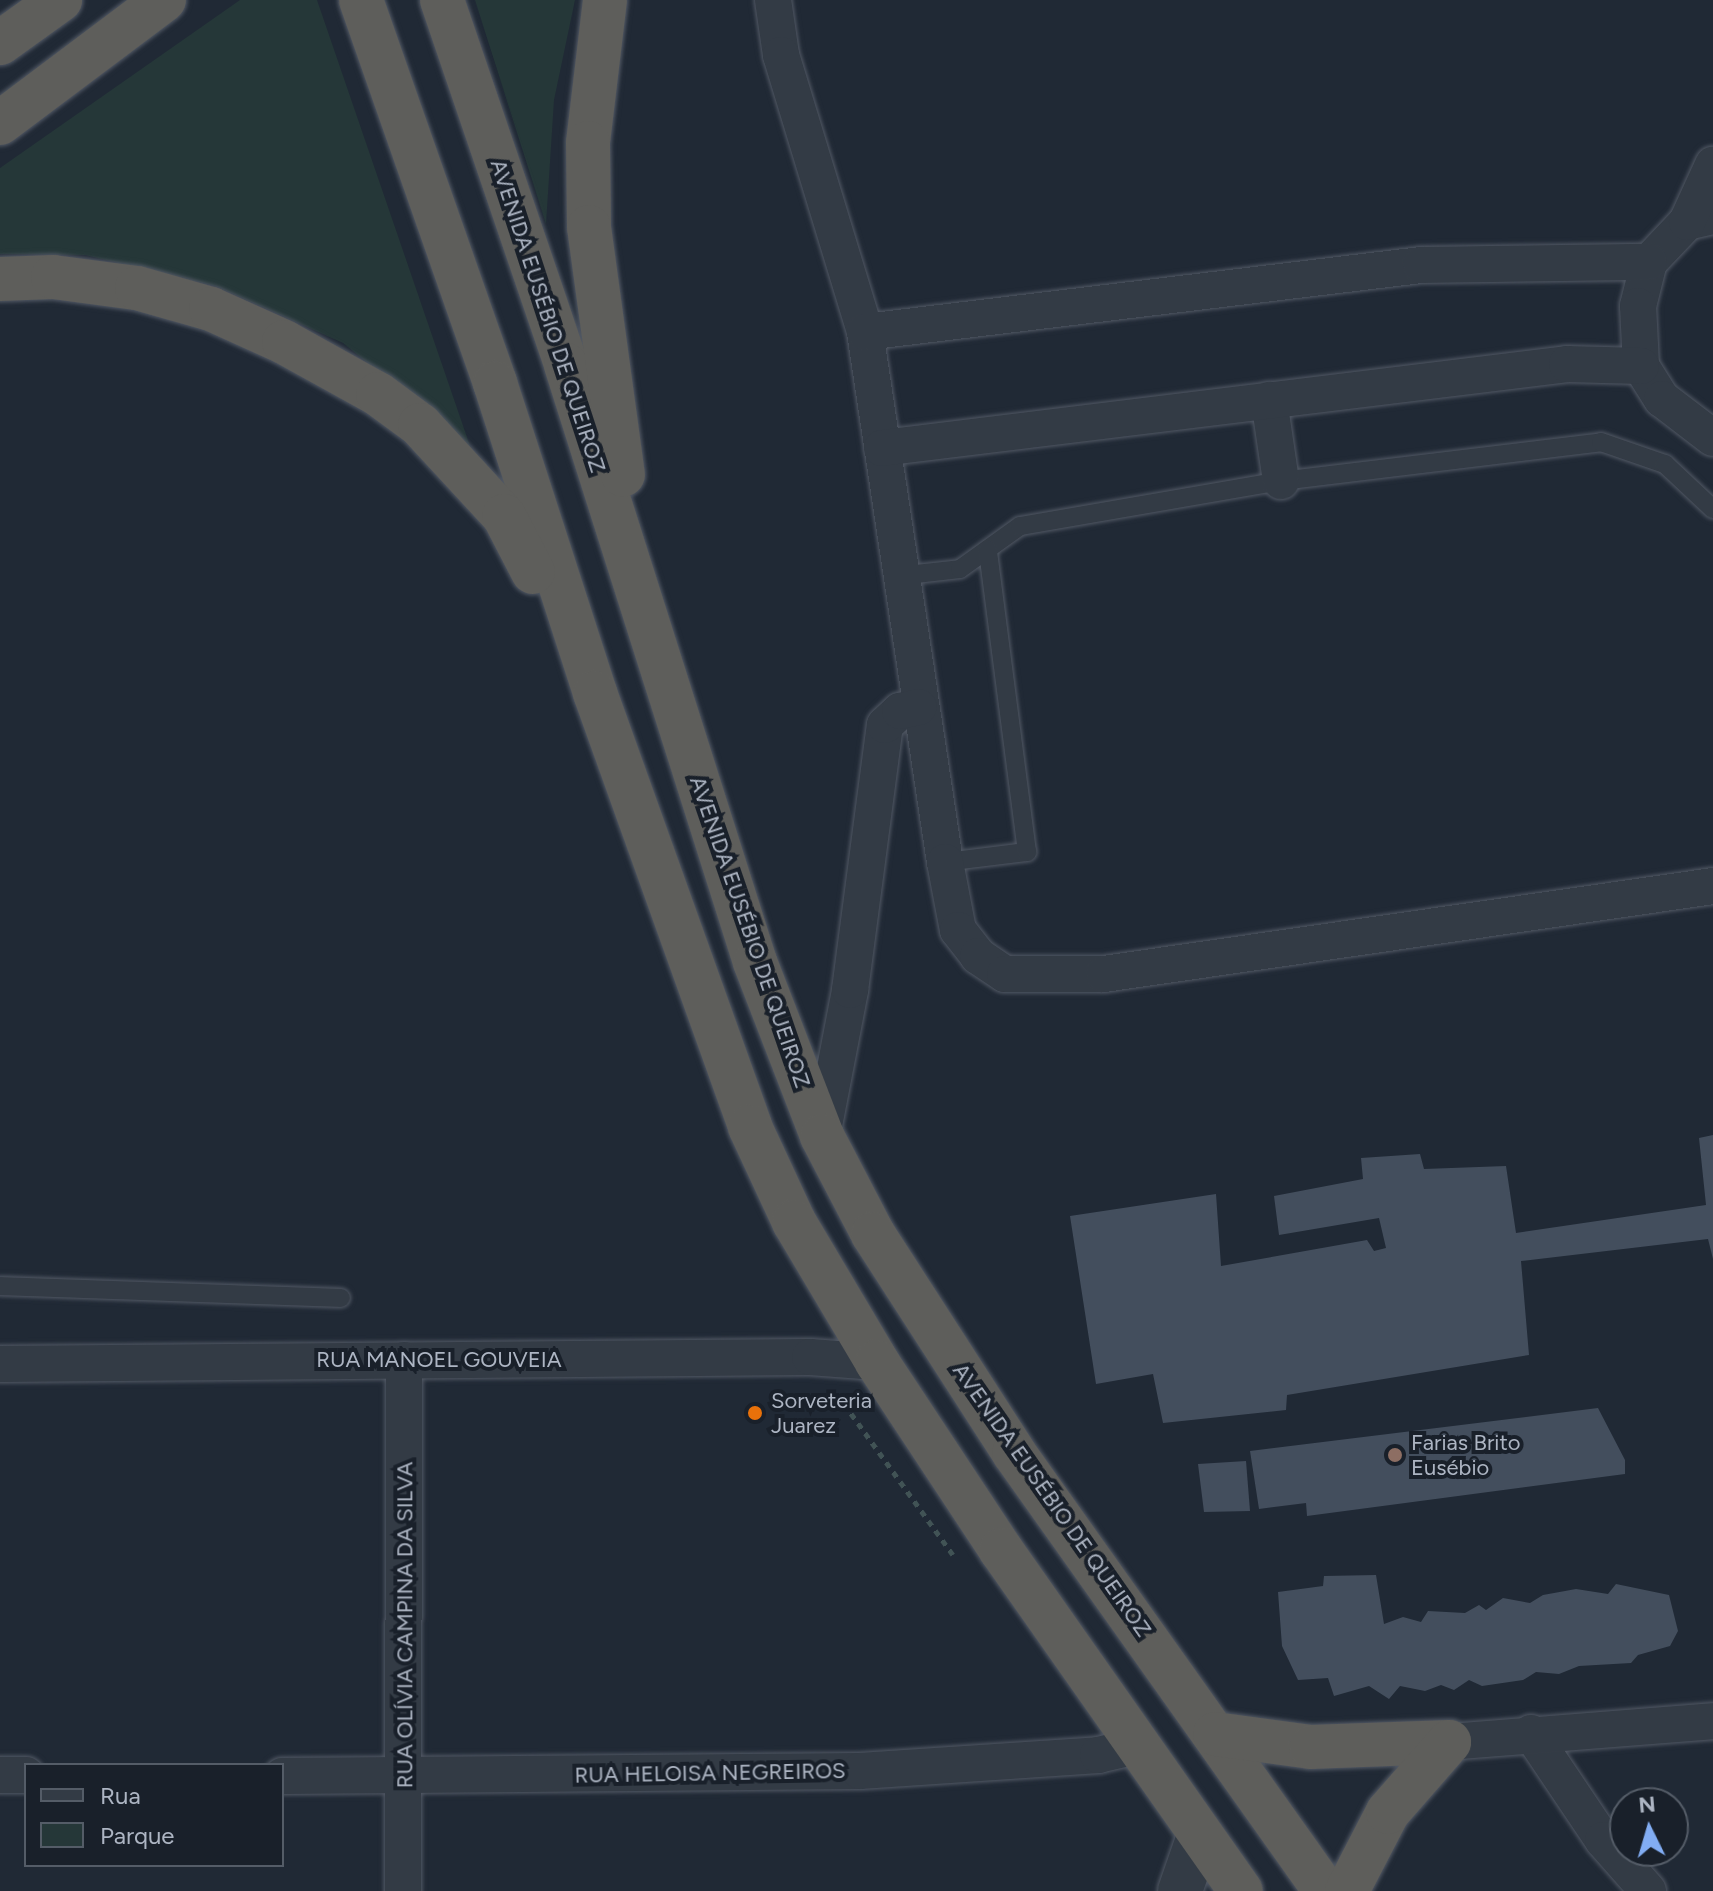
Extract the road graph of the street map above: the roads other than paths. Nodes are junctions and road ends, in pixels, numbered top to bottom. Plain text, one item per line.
1 (60, 0) edge
2 (164, 0) edge
3 (361, 0) edge
4 (442, 0) edge
5 (605, 0) edge
6 (773, 0) edge
7 (0, 43) edge
8 (0, 123) edge
9 (1713, 165) edge
10 (1700, 219) edge
11 (1649, 262) junction
12 (0, 279) edge
13 (865, 332) junction
14 (1641, 366) junction
15 (1269, 400) junction
16 (1713, 438) edge
17 (882, 448) junction
18 (1281, 481) junction
19 (1713, 509) edge
20 (988, 550) junction
21 (898, 576) junction
22 (665, 677) junction
23 (595, 693) junction
24 (919, 707) junction
25 (945, 862) junction
26 (1713, 886) edge
27 (822, 1136) junction
28 (0, 1286) edge
29 (341, 1298) dead end
30 (404, 1360) junction
31 (877, 1362) junction
32 (0, 1364) edge
33 (1713, 1721) edge
34 (1531, 1733) junction
35 (1215, 1734) junction
36 (1449, 1742) junction
37 (1137, 1746) junction
38 (0, 1775) edge
39 (24, 1775) edge
40 (284, 1776) edge
41 (406, 1776) junction
42 (1199, 1836) junction
43 (403, 1891) edge
44 (1180, 1891) edge
45 (1241, 1891) edge
46 (1325, 1891) edge
47 (1347, 1891) edge
48 (1648, 1891) edge

1 - 7 highway
2 - 8 highway
3 - 23 highway
4 - 22 highway, AVENIDA EUSÉBIO DE QUEIROZ
5 - 22 highway
6 - 13 street
9 - 10 street
10 - 11 street
11 - 13 street
11 - 14 street
12 - 23 highway
13 - 17 street
14 - 15 street
14 - 16 street
15 - 17 street
15 - 18 street
17 - 21 street
18 - 19 lane
18 - 20 lane
20 - 21 lane
20 - 25 lane
21 - 24 street
22 - 27 highway, AVENIDA EUSÉBIO DE QUEIROZ
23 - 31 highway
24 - 25 street
24 - 27 street
25 - 26 street
27 - 35 highway, AVENIDA EUSÉBIO DE QUEIROZ
28 - 29 lane
30 - 31 street, RUA MANOEL GOUVEIA
30 - 32 street, RUA MANOEL GOUVEIA
30 - 41 street, RUA OLÍVIA CAMPINA DA SILVA
31 - 37 highway
33 - 34 street
34 - 36 street
34 - 48 street
35 - 36 highway
35 - 46 highway, AVENIDA EUSÉBIO DE QUEIROZ
36 - 47 highway
37 - 41 street, RUA HELOISA NEGREIROS
37 - 42 highway
38 - 39 street
40 - 41 street, RUA HELOISA NEGREIROS
41 - 43 street, RUA OLÍVIA CAMPINA DA SILVA
42 - 44 street
42 - 45 highway

